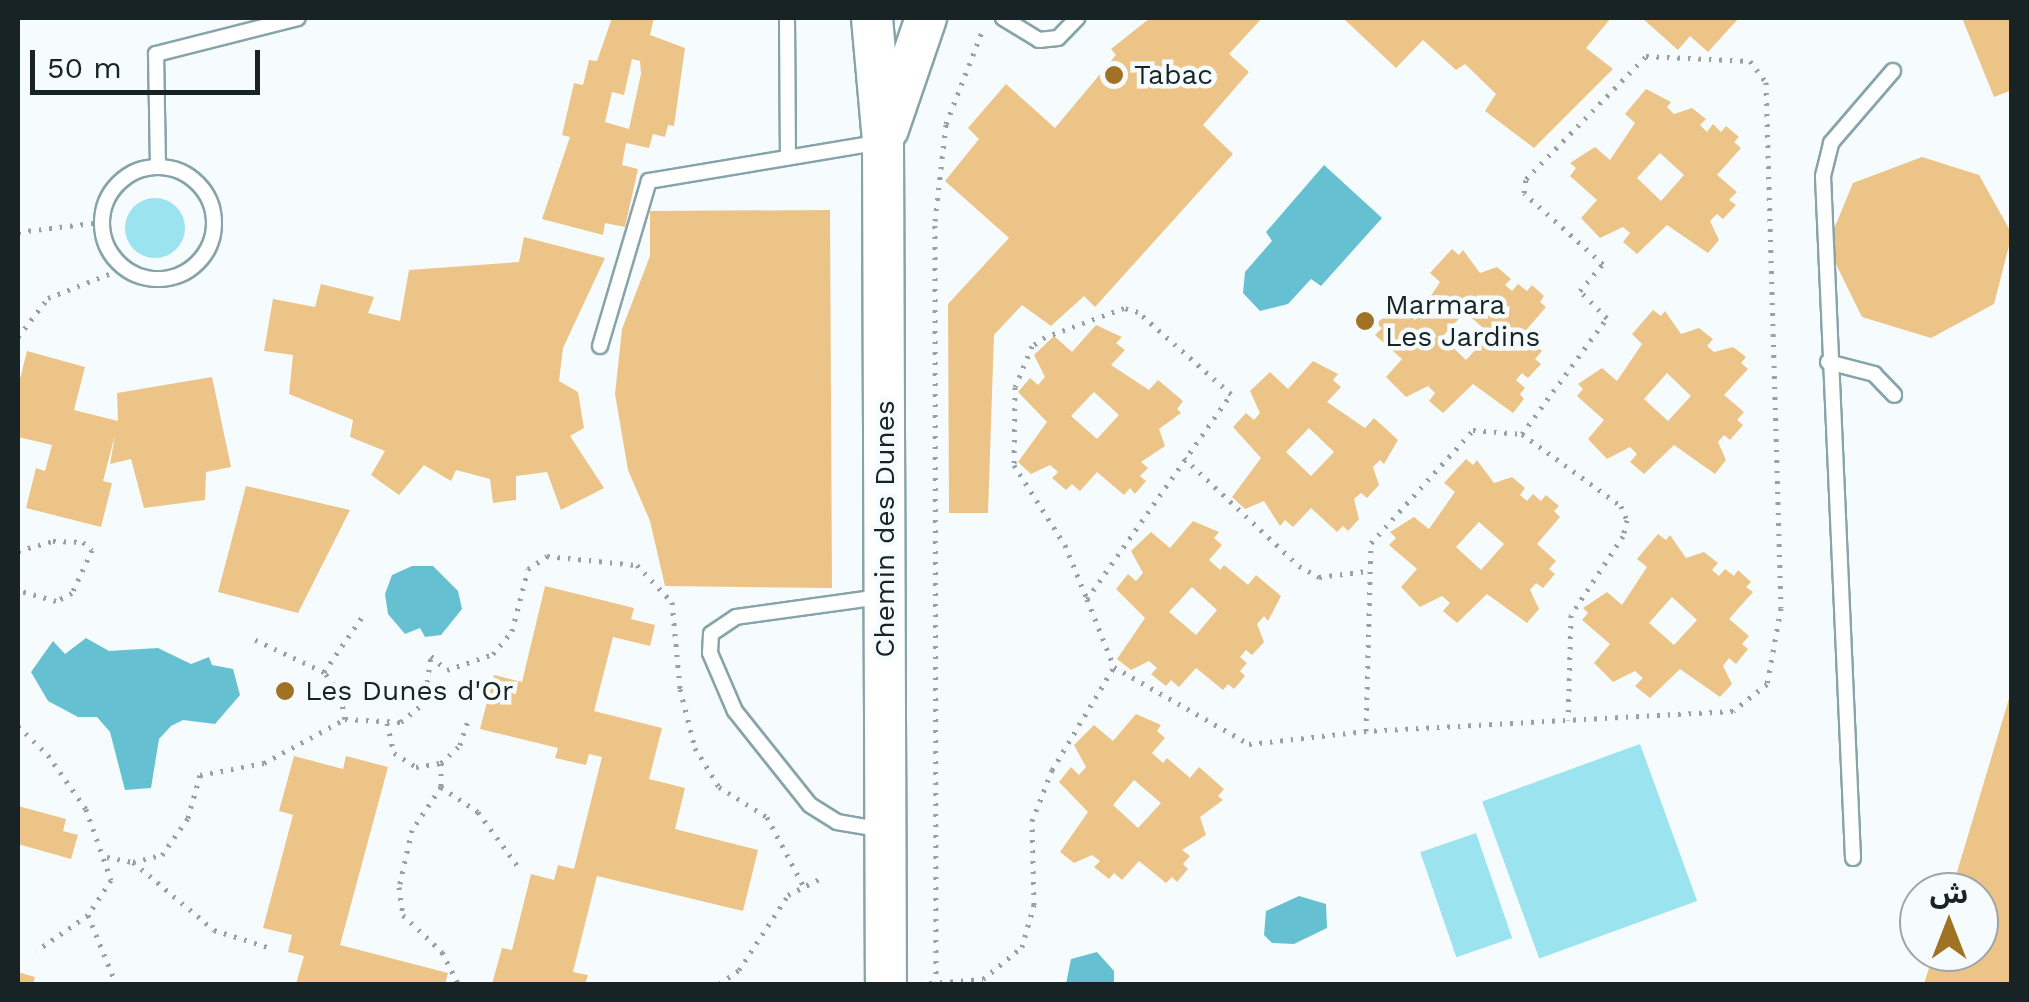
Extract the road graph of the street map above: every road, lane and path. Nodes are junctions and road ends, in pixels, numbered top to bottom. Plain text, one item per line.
1 (298, 18) edge
2 (788, 18) edge
3 (872, 18) edge
4 (890, 18) edge
5 (926, 18) edge
6 (988, 18) edge
7 (1003, 18) edge
8 (1077, 18) edge
9 (1893, 71) dead end
10 (877, 74) junction
11 (883, 142) junction
12 (788, 154) junction
13 (158, 166) junction
14 (101, 222) junction
15 (18, 232) edge
16 (124, 268) junction
17 (18, 337) edge
18 (600, 346) dead end
19 (1828, 362) junction
20 (1894, 395) dead end
21 (1522, 434) junction
22 (1184, 458) junction
23 (18, 551) edge
24 (1368, 572) junction
25 (18, 591) edge
26 (886, 597) junction
27 (1087, 599) junction
28 (362, 618) dead end
29 (249, 637) dead end
30 (1114, 666) junction
31 (324, 672) junction
32 (345, 719) junction
33 (1568, 720) junction
34 (468, 722) dead end
35 (387, 723) junction
36 (18, 726) edge
37 (1366, 730) junction
38 (441, 763) junction
39 (441, 788) junction
40 (885, 830) junction
41 (106, 857) junction
42 (1853, 858) dead end
43 (133, 862) junction
44 (517, 865) dead end
45 (822, 878) dead end
46 (804, 887) junction
47 (88, 915) junction
48 (271, 948) dead end
49 (36, 951) dead end
50 (116, 984) edge
51 (458, 984) edge
52 (719, 984) edge
53 (886, 984) edge
54 (936, 984) edge

1 - 13 lane
2 - 12 lane
3 - 10 street, Chemin des Dunes
4 - 10 street, Chemin des Dunes
5 - 11 street
6 - 54 path
7 - 8 lane
9 - 19 lane
10 - 11 street, Chemin des Dunes
11 - 12 lane
11 - 26 street, Chemin des Dunes
12 - 18 lane
13 - 14 lane
13 - 16 lane
14 - 15 path
14 - 16 lane
16 - 17 path
19 - 20 lane
19 - 42 lane
21 - 24 path
21 - 33 path
21 - 33 path
22 - 24 path
22 - 27 path
22 - 27 path
23 - 25 path
24 - 37 path
26 - 40 street, Chemin des Dunes
26 - 40 lane
27 - 30 path
28 - 31 path
29 - 31 path
30 - 37 path
30 - 54 path
31 - 32 path
32 - 35 path
32 - 43 path
33 - 37 path
34 - 38 path
35 - 38 path
35 - 46 path
36 - 41 path
38 - 39 path
39 - 44 path
39 - 51 path
40 - 53 street, Chemin des Dunes
41 - 43 path
41 - 47 path
43 - 48 path
45 - 46 path
46 - 52 path
47 - 49 path
47 - 50 path

